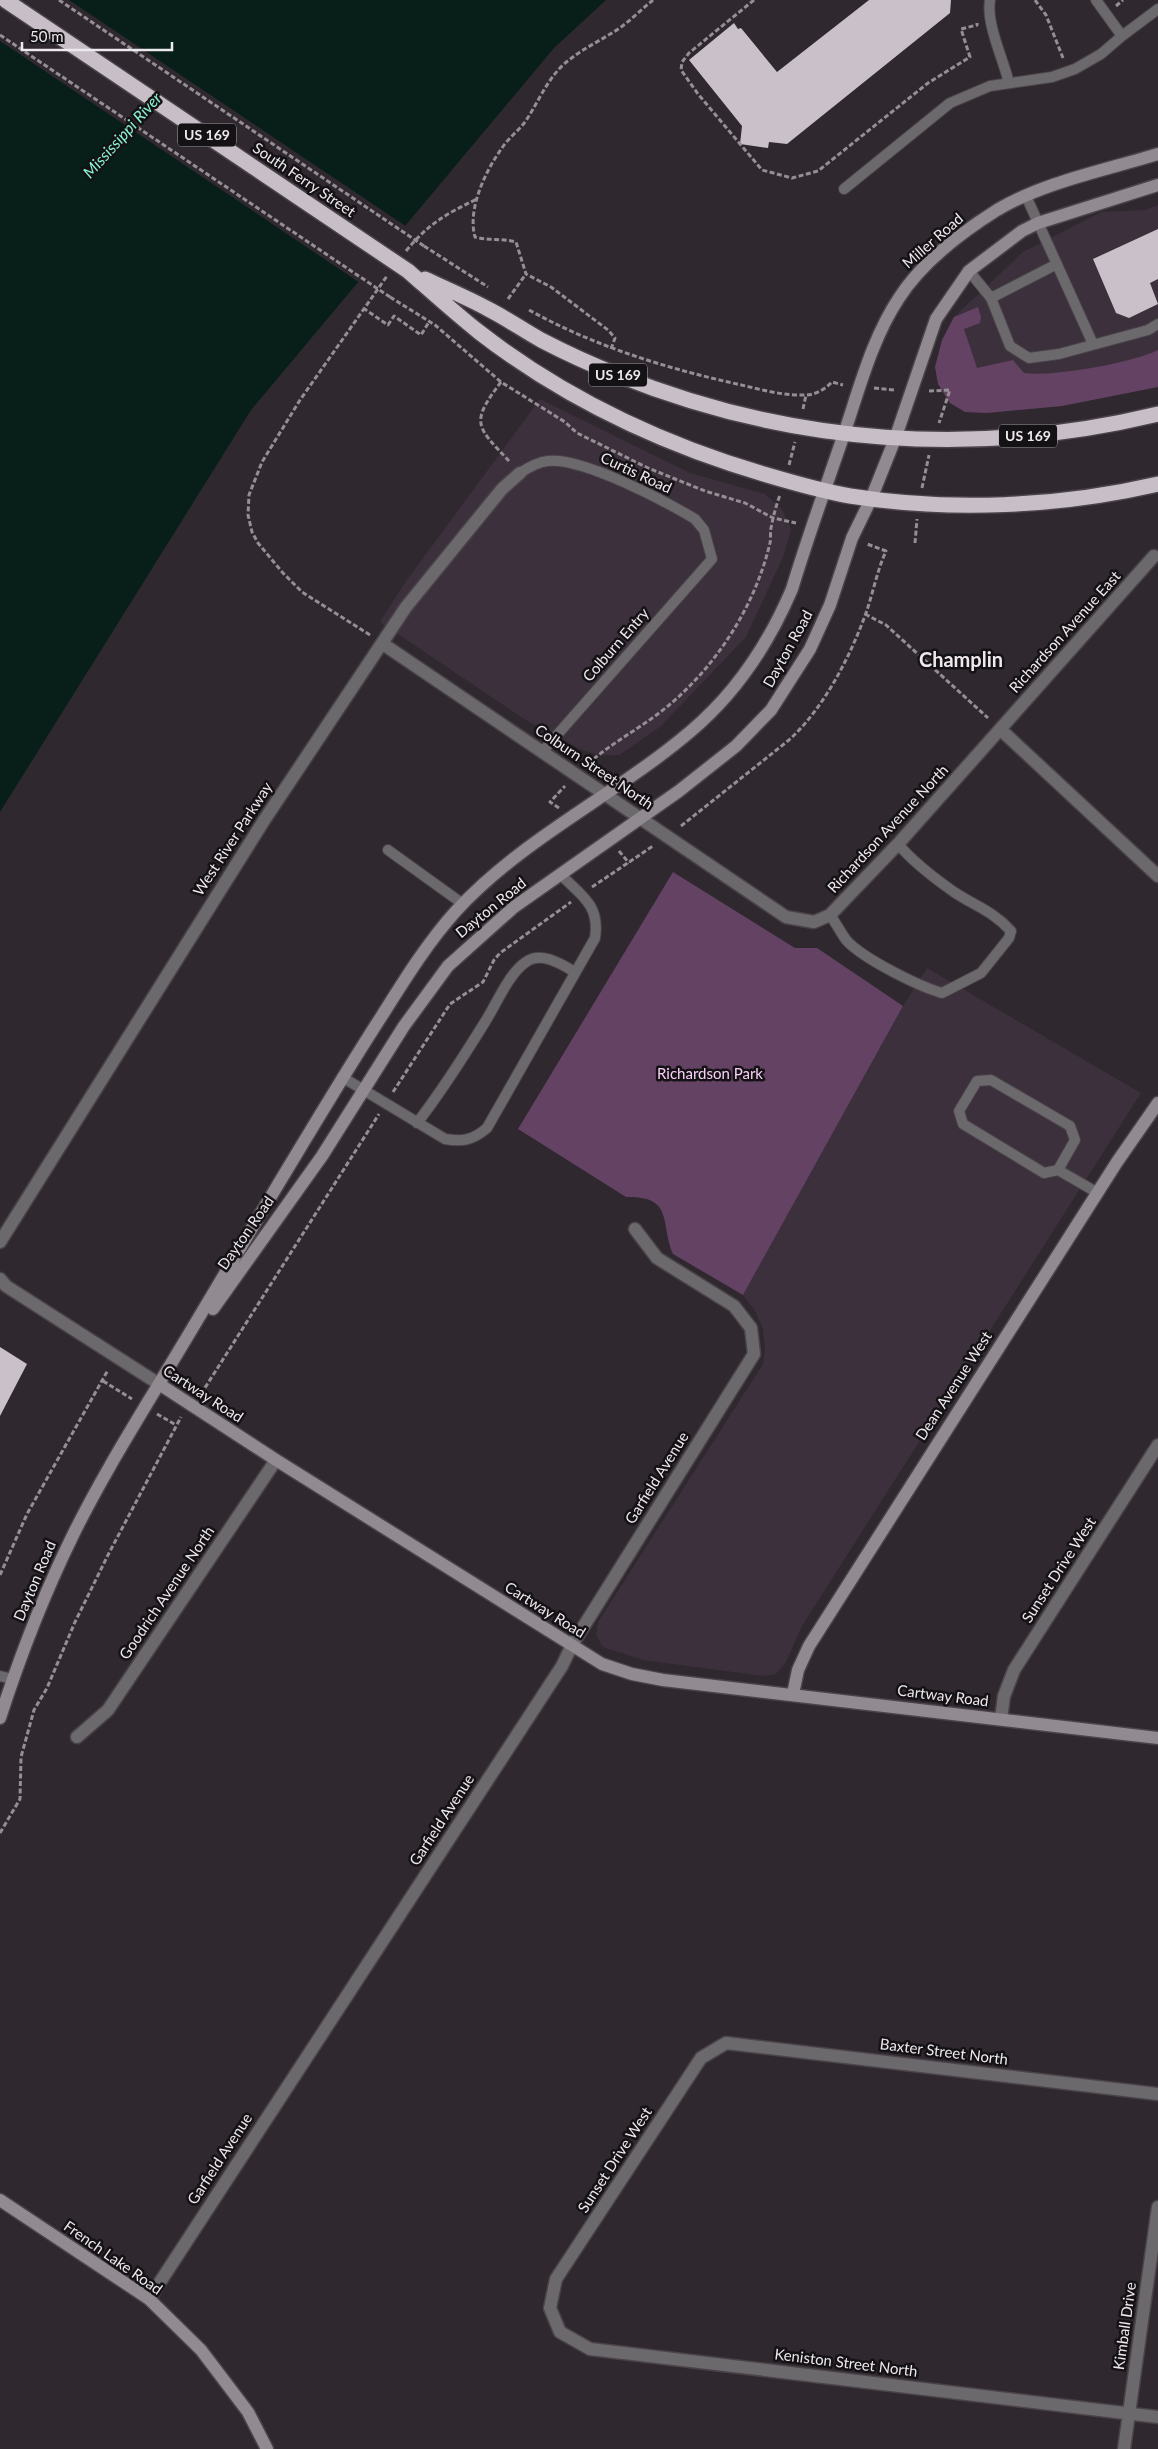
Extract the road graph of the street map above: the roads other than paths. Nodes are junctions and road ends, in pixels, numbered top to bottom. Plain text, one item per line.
1 (5, 0) edge
2 (990, 0) edge
3 (1096, 0) edge
4 (1158, 10) edge
5 (1122, 36) junction
6 (1009, 83) junction
7 (1158, 154) edge
8 (1158, 186) edge
9 (844, 189) dead end
10 (1026, 196) junction
11 (1038, 223) junction
12 (1057, 264) junction
13 (408, 271) junction
14 (969, 271) junction
15 (991, 298) junction
16 (1158, 324) edge
17 (1093, 344) junction
18 (1158, 414) edge
19 (844, 434) junction
20 (895, 439) junction
21 (520, 473) joint
22 (1158, 484) edge
23 (824, 490) junction
24 (871, 499) junction
25 (1154, 556) dead end
26 (712, 559) joint
27 (383, 644) junction
28 (1000, 729) junction
29 (542, 752) junction
30 (604, 794) junction
31 (642, 819) junction
32 (898, 844) junction
33 (388, 850) dead end
34 (561, 875) junction
35 (1158, 876) edge
36 (462, 904) junction
37 (830, 915) junction
38 (786, 917) joint
39 (575, 972) junction
40 (342, 1078) junction
41 (361, 1091) junction
42 (1158, 1103) edge
43 (417, 1123) junction
44 (1058, 1170) junction
45 (1098, 1193) junction
46 (635, 1229) dead end
47 (0, 1242) edge
48 (0, 1279) edge
49 (159, 1384) junction
50 (1158, 1444) edge
51 (276, 1460) junction
52 (572, 1645) junction
53 (0, 1676) edge
54 (13, 1679) junction
55 (793, 1694) junction
56 (0, 1718) edge
57 (1001, 1719) junction
58 (77, 1737) dead end
59 (1158, 1738) edge
60 (726, 2043) joint
61 (1158, 2094) edge
62 (0, 2200) edge
63 (1158, 2207) edge
64 (149, 2299) junction
65 (550, 2308) joint
66 (1129, 2413) junction
67 (1158, 2416) edge
68 (268, 2449) edge
69 (1124, 2449) edge

1 - 13 highway, South Ferry Street / US 169, bridge
2 - 6 lane
3 - 5 lane
4 - 5 lane
5 - 6 lane
6 - 9 lane
7 - 10 street, Miller Road
8 - 11 street
10 - 11 lane
10 - 19 street, Miller Road
11 - 12 lane
11 - 14 street
12 - 15 lane
12 - 17 lane
13 - 19 highway, US 169
13 - 23 highway, US 169
14 - 15 lane
14 - 20 street
15 - 17 lane
16 - 17 lane
18 - 20 highway, US 169
19 - 20 highway, US 169
19 - 23 street, Miller Road
20 - 24 street
21 - 26 lane, Curtis Road
21 - 27 street, West River Parkway
22 - 24 highway, US 169
23 - 24 highway, US 169
23 - 30 street, Dayton Road
24 - 31 street, Dayton Road
25 - 28 street, Richardson Avenue East
26 - 29 lane, Colburn Entry
27 - 29 street, Colburn Street North
27 - 47 street, West River Parkway
28 - 32 street, Richardson Avenue North
28 - 35 street
29 - 30 street, Colburn Street North
30 - 31 street, Colburn Street North
30 - 36 street, Dayton Road
31 - 34 street, Dayton Road
31 - 38 street, Colburn Street North
32 - 37 street, Richardson Avenue North
32 - 37 lane
33 - 36 lane
34 - 39 lane
34 - 41 street, Dayton Road
36 - 40 street, Dayton Road
37 - 38 street, Richardson Avenue North
39 - 43 lane
39 - 43 lane
40 - 41 lane
40 - 49 street, Dayton Road
41 - 43 lane
41 - 49 street, Dayton Road
42 - 45 street, Dean Avenue West
44 - 44 lane
44 - 45 lane
45 - 55 street, Dean Avenue West
46 - 52 street, Garfield Avenue
48 - 49 street, Cartway Road
49 - 51 street, Cartway Road
49 - 54 street, Dayton Road
50 - 57 street, Sunset Drive West
51 - 52 street, Cartway Road
51 - 58 street, Goodrich Avenue North
52 - 55 street, Cartway Road
52 - 64 street, Garfield Avenue
53 - 54 lane
54 - 56 street, Dayton Road
55 - 57 street, Cartway Road
57 - 59 street, Cartway Road
60 - 61 street, Baxter Street North
60 - 65 street, Sunset Drive West
62 - 64 street, French Lake Road
63 - 66 street, Kimball Drive
64 - 68 street, French Lake Road
65 - 66 street, Keniston Street North
66 - 67 street, Keniston Street North
66 - 69 street, Kimball Drive

